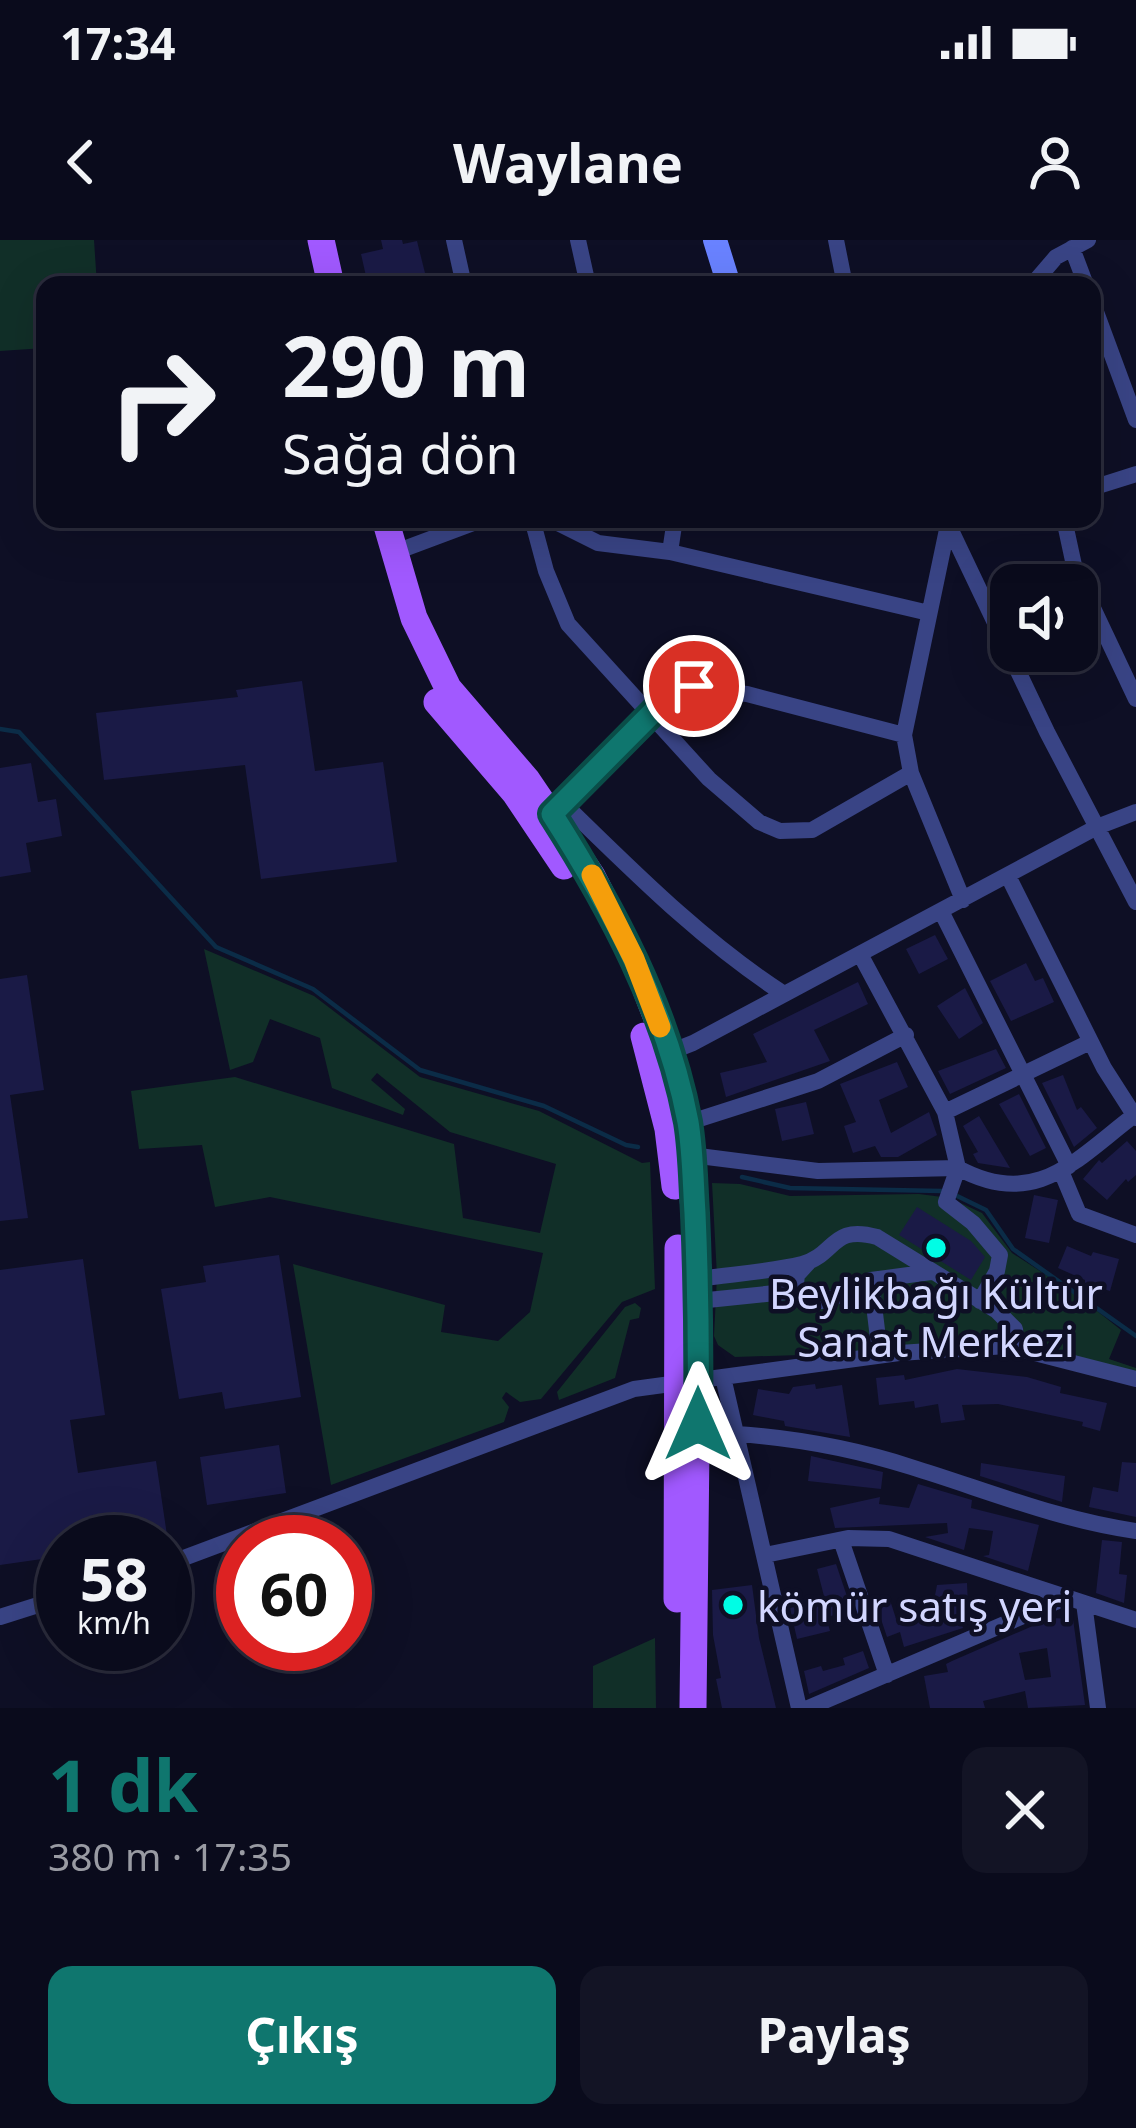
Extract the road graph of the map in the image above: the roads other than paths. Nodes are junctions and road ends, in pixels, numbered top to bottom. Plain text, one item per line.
1 (303, 240) edge
2 (321, 240) edge
3 (454, 240) edge
4 (578, 240) edge
5 (702, 240) edge
6 (715, 240) edge
7 (836, 240) edge
8 (1080, 244) edge
9 (312, 276) edge
10 (330, 276) edge
11 (462, 276) edge
12 (586, 276) edge
13 (710, 276) edge
14 (726, 276) edge
15 (843, 276) edge
16 (1040, 276) edge
17 (1085, 276) edge
18 (1101, 325) edge
19 (1136, 420) edge
20 (1136, 474) edge
21 (1101, 485) edge
22 (372, 528) edge
23 (388, 528) edge
24 (460, 528) edge
25 (534, 528) edge
26 (568, 528) edge
27 (674, 528) edge
28 (948, 528) edge
29 (952, 528) edge
30 (1066, 528) edge
31 (670, 552) junction
32 (393, 553) junction
33 (929, 613) junction
34 (1136, 700) edge
35 (649, 716) junction
36 (904, 735) junction
37 (911, 773) junction
38 (558, 809) junction
39 (1136, 812) edge
40 (1097, 827) junction
41 (1008, 876) junction
42 (962, 900) junction
43 (1136, 902) edge
44 (940, 911) junction
45 (860, 954) junction
46 (784, 994) junction
47 (906, 1035) junction
48 (1090, 1042) junction
49 (661, 1056) junction
50 (1023, 1074) junction
51 (945, 1112) junction
52 (1135, 1116) edge
53 (678, 1126) junction
54 (692, 1155) junction
55 (958, 1168) junction
56 (1065, 1168) junction
57 (1136, 1235) edge
58 (808, 1263) junction
59 (932, 1272) junction
60 (872, 1285) junction
61 (698, 1290) junction
62 (795, 1291) junction
63 (980, 1301) junction
64 (1017, 1349) junction
65 (880, 1355) junction
66 (1136, 1379) edge
67 (700, 1380) junction
68 (736, 1434) junction
69 (1136, 1531) edge
70 (841, 1540) junction
71 (192, 1555) edge
72 (765, 1556) junction
73 (1063, 1599) junction
74 (1084, 1604) junction
75 (36, 1606) edge
76 (0, 1617) edge
77 (1136, 1620) edge
78 (887, 1675) junction
79 (676, 1708) edge
80 (693, 1708) edge
81 (799, 1708) edge
82 (808, 1708) edge
83 (1098, 1708) edge

1 - 9 main road
2 - 10 main road
3 - 11 street
4 - 12 street
5 - 13 main road
6 - 14 main road
7 - 15 street
8 - 16 street
8 - 17 street
18 - 19 street
20 - 21 street
22 - 49 main road
23 - 32 main road
24 - 32 street
25 - 35 street
26 - 31 street
27 - 31 street
28 - 33 street
29 - 40 street
30 - 34 street
31 - 33 street
32 - 38 main road
33 - 36 street
35 - 36 street
35 - 37 street
35 - 38 street
36 - 37 street
37 - 42 street
38 - 46 street
38 - 49 main road
39 - 40 street
40 - 41 street
40 - 43 street
41 - 42 street
41 - 48 street
42 - 44 street
44 - 45 street
44 - 50 street
45 - 46 street
45 - 47 street
46 - 49 street
47 - 51 street
47 - 53 street
48 - 50 street
48 - 52 street
49 - 53 main road
50 - 51 street
50 - 56 street
51 - 55 street
52 - 56 street
53 - 54 main road
53 - 67 main road
54 - 55 street
54 - 61 main road
55 - 56 street
55 - 63 street
56 - 57 street
58 - 59 street
58 - 61 street
58 - 62 street
59 - 60 street
59 - 63 street
60 - 62 street
60 - 65 street
61 - 62 street
61 - 67 main road
63 - 64 street
64 - 65 street
64 - 66 street
65 - 67 street
67 - 68 street
67 - 71 street
67 - 79 main road
67 - 80 main road
68 - 69 street
68 - 72 street
70 - 72 street
70 - 73 street
70 - 78 street
72 - 81 street
73 - 74 street
73 - 78 street
74 - 77 street
74 - 83 street
75 - 76 street
78 - 82 street

